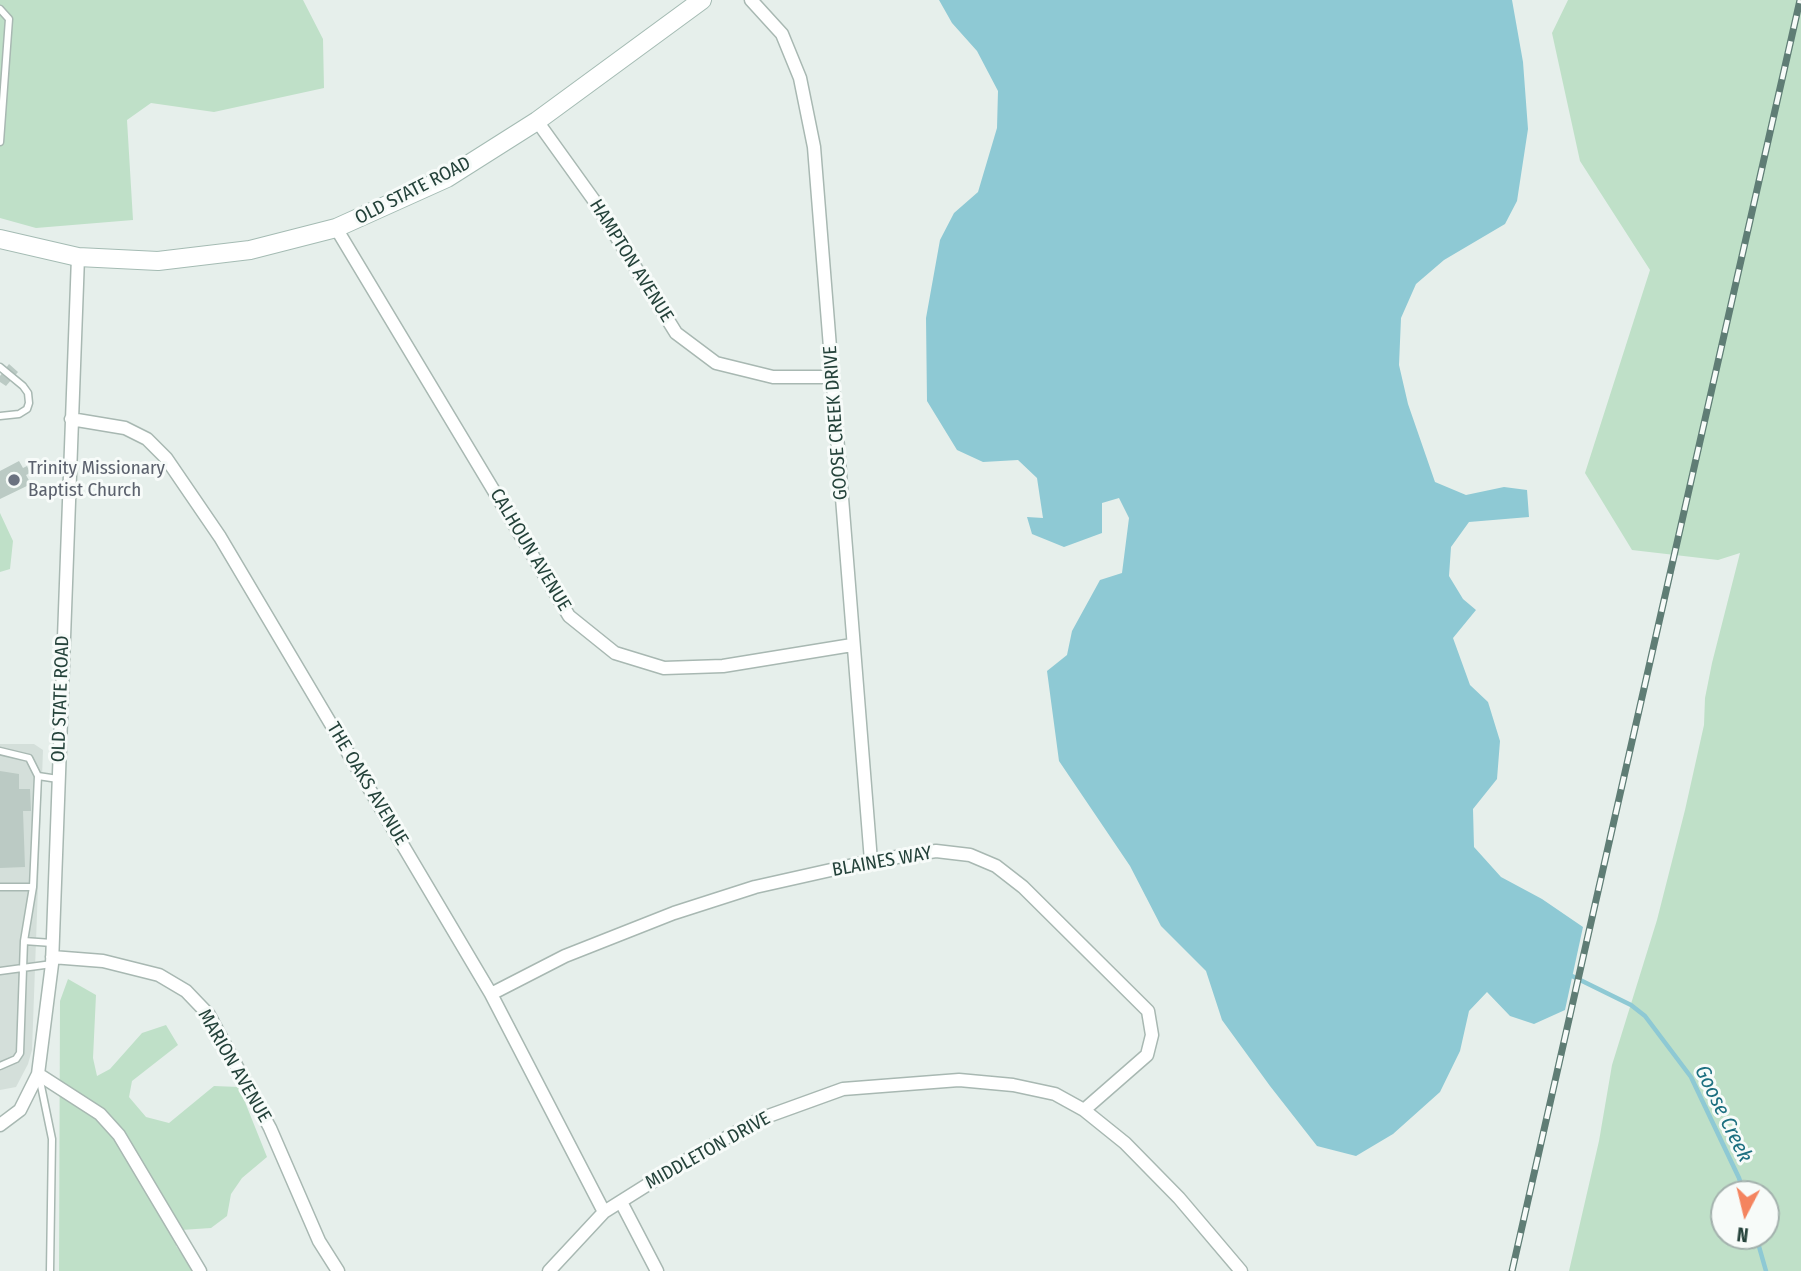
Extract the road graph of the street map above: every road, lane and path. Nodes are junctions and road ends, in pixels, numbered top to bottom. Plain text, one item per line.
1 (702, 0) edge
2 (751, 0) edge
3 (0, 9) edge
4 (537, 121) junction
5 (0, 142) edge
6 (336, 228) junction
7 (0, 239) edge
8 (78, 257) junction
9 (0, 367) edge
10 (833, 377) junction
11 (0, 416) edge
12 (71, 419) junction
13 (852, 645) junction
14 (0, 751) edge
15 (38, 776) junction
16 (58, 779) junction
17 (871, 861) junction
18 (0, 887) edge
19 (33, 887) junction
20 (24, 941) junction
21 (52, 943) junction
22 (52, 961) junction
23 (24, 968) junction
24 (0, 971) edge
25 (491, 994) junction
26 (0, 1066) edge
27 (38, 1074) junction
28 (1084, 1110) junction
29 (0, 1125) edge
30 (621, 1202) junction
31 (604, 1212) junction
32 (50, 1271) edge
33 (200, 1271) edge
34 (338, 1271) edge
35 (549, 1271) edge
36 (657, 1271) edge
37 (1241, 1271) edge

1 - 4 main road, OLD STATE ROAD
2 - 10 street, GOOSE CREEK DRIVE
3 - 5 lane
4 - 6 main road, OLD STATE ROAD
4 - 10 street, HAMPTON AVENUE
6 - 8 main road, OLD STATE ROAD
6 - 13 street, CALHOUN AVENUE
7 - 8 main road, OLD STATE ROAD
8 - 12 street, OLD STATE ROAD
9 - 11 lane
10 - 13 street, GOOSE CREEK DRIVE
12 - 16 street, OLD STATE ROAD
12 - 25 street, THE OAKS AVENUE
13 - 17 street, GOOSE CREEK DRIVE
14 - 15 lane
15 - 16 lane
15 - 19 lane
16 - 21 street, OLD STATE ROAD
17 - 25 street, BLAINES WAY
17 - 28 street, BLAINES WAY
18 - 19 lane
19 - 20 lane
20 - 21 lane
20 - 23 lane
21 - 22 street, OLD STATE ROAD
22 - 23 lane
22 - 27 street, OLD STATE ROAD
22 - 34 street, MARION AVENUE
23 - 24 lane
23 - 26 lane
25 - 31 street, THE OAKS AVENUE
27 - 29 street, OLD STATE ROAD
27 - 32 lane
27 - 33 street
28 - 30 street, MIDDLETON DRIVE
28 - 37 street, MIDDLETON DRIVE
30 - 31 street, MIDDLETON DRIVE
30 - 36 street
31 - 35 street, MIDDLETON DRIVE

